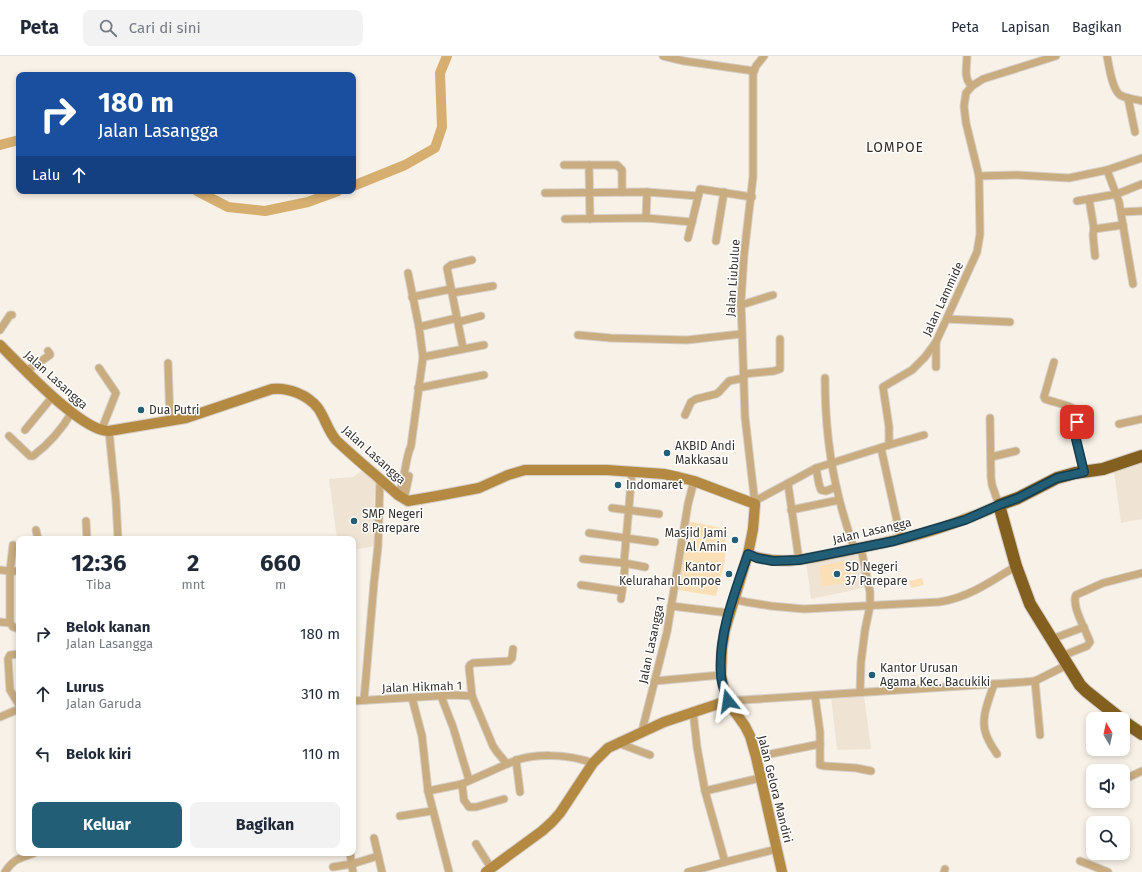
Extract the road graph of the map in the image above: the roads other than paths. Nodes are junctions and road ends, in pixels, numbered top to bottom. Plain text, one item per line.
1 (663, 56) edge
2 (763, 56) edge
3 (967, 56) edge
4 (1056, 56) edge
5 (1107, 56) edge
6 (754, 71) junction
7 (972, 86) junction
8 (1128, 98) junction
9 (1142, 100) edge
10 (1135, 132) dead end
11 (1142, 158) edge
12 (564, 165) dead end
13 (589, 165) junction
14 (1107, 170) junction
15 (979, 176) junction
16 (1142, 184) edge
17 (590, 192) junction
18 (622, 192) junction
19 (647, 192) junction
20 (724, 192) junction
21 (545, 193) dead end
22 (1117, 194) junction
23 (698, 196) junction
24 (752, 197) junction
25 (1089, 199) junction
26 (1076, 201) dead end
27 (1142, 211) edge
28 (1122, 212) junction
29 (646, 218) junction
30 (565, 219) dead end
31 (590, 219) junction
32 (692, 222) junction
33 (1123, 225) junction
34 (1094, 229) junction
35 (688, 238) dead end
36 (716, 241) dead end
37 (1096, 256) dead end
38 (472, 260) dead end
39 (408, 273) dead end
40 (1133, 284) dead end
41 (493, 286) dead end
42 (452, 291) junction
43 (773, 295) dead end
44 (412, 297) junction
45 (741, 305) junction
46 (12, 315) dead end
47 (482, 316) dead end
48 (947, 319) junction
49 (457, 320) junction
50 (1010, 322) dead end
51 (419, 327) junction
52 (0, 330) edge
53 (741, 334) junction
54 (578, 335) dead end
55 (780, 338) dead end
56 (936, 342) junction
57 (0, 345) edge
58 (484, 346) dead end
59 (463, 348) junction
60 (48, 351) dead end
61 (423, 357) junction
62 (1054, 362) dead end
63 (168, 363) dead end
64 (936, 367) dead end
65 (99, 368) dead end
66 (26, 371) junction
67 (484, 375) dead end
68 (744, 376) junction
69 (825, 378) dead end
70 (418, 388) junction
71 (53, 396) junction
72 (72, 412) junction
73 (685, 415) dead end
74 (990, 418) dead end
75 (1142, 419) edge
76 (170, 421) junction
77 (1119, 424) dead end
78 (25, 430) dead end
79 (105, 431) junction
80 (924, 435) dead end
81 (9, 436) dead end
82 (885, 446) junction
83 (1016, 451) dead end
84 (1142, 456) edge
85 (991, 457) junction
86 (831, 463) junction
87 (816, 468) junction
88 (632, 472) junction
89 (1084, 472) junction
90 (380, 479) junction
91 (694, 481) junction
92 (788, 484) junction
93 (836, 487) junction
94 (401, 497) junction
95 (1018, 498) junction
96 (839, 500) junction
97 (755, 503) junction
98 (999, 505) junction
99 (612, 508) dead end
100 (791, 510) junction
101 (629, 511) junction
102 (659, 514) dead end
103 (86, 521) dead end
104 (1005, 522) junction
105 (36, 530) dead end
106 (589, 533) dead end
107 (37, 536) edge
108 (87, 536) edge
109 (118, 536) edge
110 (626, 538) junction
111 (901, 539) junction
112 (655, 542) dead end
113 (13, 545) dead end
114 (857, 548) junction
115 (748, 554) junction
116 (583, 559) dead end
117 (799, 560) junction
118 (624, 563) junction
119 (1016, 566) junction
120 (644, 567) dead end
121 (0, 570) edge
122 (10, 571) junction
123 (16, 572) edge
124 (1142, 573) edge
125 (581, 585) dead end
126 (622, 591) junction
127 (733, 598) junction
128 (621, 599) dead end
129 (672, 606) junction
130 (870, 606) junction
131 (729, 613) junction
132 (0, 622) edge
133 (10, 623) junction
134 (1084, 627) junction
135 (16, 628) edge
136 (1052, 639) junction
137 (513, 649) dead end
138 (16, 654) edge
139 (1065, 660) junction
140 (721, 676) junction
141 (655, 681) junction
142 (1035, 681) junction
143 (994, 684) junction
144 (860, 692) junction
145 (441, 696) junction
146 (472, 696) junction
147 (815, 696) junction
148 (412, 698) junction
149 (16, 700) edge
150 (364, 700) junction
151 (356, 701) edge
152 (728, 701) junction
153 (16, 710) edge
154 (693, 712) junction
155 (1112, 712) edge
156 (0, 717) edge
157 (1130, 726) edge
158 (642, 731) junction
159 (1142, 734) edge
160 (1040, 735) dead end
161 (618, 743) junction
162 (820, 744) junction
163 (997, 754) dead end
164 (650, 756) dead end
165 (756, 757) junction
166 (516, 760) junction
167 (593, 763) junction
168 (507, 764) junction
169 (871, 771) dead end
170 (1142, 771) edge
171 (1130, 777) edge
172 (760, 778) junction
173 (469, 780) junction
174 (462, 784) junction
175 (428, 791) junction
176 (704, 791) junction
177 (520, 792) dead end
178 (504, 799) dead end
179 (432, 811) junction
180 (400, 816) dead end
181 (374, 838) dead end
182 (476, 844) dead end
183 (777, 849) junction
184 (24, 856) edge
185 (350, 856) edge
186 (378, 856) junction
187 (1080, 861) dead end
188 (725, 862) junction
189 (333, 867) dead end
190 (352, 868) edge
191 (492, 870) edge
192 (5, 872) edge
193 (382, 872) edge
194 (449, 872) edge
195 (688, 872) edge
196 (782, 872) edge
197 (1108, 872) edge

1 - 6 street
2 - 6 street, Jalan Liubulue
3 - 7 street
4 - 7 street
5 - 8 street
6 - 24 street, Jalan Liubulue
7 - 15 street, Jalan Lammide
8 - 9 street
8 - 10 street
11 - 14 street
12 - 13 street
13 - 17 street
13 - 18 street
14 - 15 street
14 - 22 street
15 - 48 street, Jalan Lammide
16 - 22 street
17 - 18 street
17 - 21 street
17 - 31 street
18 - 19 street
19 - 23 street
19 - 29 street
20 - 23 street
20 - 24 street
20 - 36 street
22 - 25 street
22 - 28 street
23 - 32 street
24 - 45 street, Jalan Liubulue
25 - 26 street
25 - 34 street
27 - 28 street
28 - 33 street
29 - 31 street
29 - 32 street
30 - 31 street
32 - 35 street
33 - 34 street
33 - 40 street
34 - 37 street
38 - 42 street
39 - 44 street
41 - 42 street
42 - 44 street
42 - 49 street
43 - 45 street
44 - 51 street
45 - 53 street, Jalan Liubulue
46 - 52 street
47 - 49 street
48 - 50 street
48 - 56 street, Jalan Lammide
49 - 51 street
49 - 59 street
51 - 61 street
53 - 54 street
53 - 68 street, Jalan Liubulue
55 - 68 street
56 - 64 street
56 - 82 street, Jalan Lammide
57 - 66 street, Jalan Lasangga
58 - 59 street
59 - 61 street
60 - 66 street
61 - 70 street
62 - 89 street
63 - 76 street
65 - 79 street
66 - 71 street, Jalan Lasangga
67 - 70 street
68 - 73 street
68 - 97 street, Jalan Liubulue
69 - 86 street
70 - 94 street
71 - 72 street, Jalan Lasangga
71 - 78 street
72 - 79 street, Jalan Lasangga
72 - 81 street
74 - 85 street
75 - 77 street
76 - 79 street, Jalan Lasangga
76 - 90 street, Jalan Lasangga
79 - 109 street
80 - 82 street
82 - 86 street
82 - 111 street
83 - 85 street
84 - 89 highway
85 - 98 street
86 - 87 street
86 - 93 street
87 - 92 street
87 - 93 street
88 - 91 street, Jalan Lasangga
88 - 94 street, Jalan Lasangga
88 - 101 street
89 - 95 highway
90 - 94 street, Jalan Lasangga
90 - 150 street
91 - 97 street, Jalan Lasangga
91 - 129 street, Jalan Lasangga 1
92 - 97 street
92 - 100 street
93 - 96 street
95 - 98 highway
95 - 104 highway
96 - 100 street
96 - 114 street
97 - 115 street, Jalan Gelora Mandiri
98 - 104 highway
98 - 111 street, Jalan Lasangga
99 - 101 street
100 - 117 street
101 - 102 street
101 - 110 street
103 - 108 street
104 - 119 highway
105 - 107 street
106 - 110 street
110 - 112 street
110 - 118 street
111 - 114 street, Jalan Lasangga
113 - 122 street
114 - 117 street, Jalan Lasangga
114 - 130 street
115 - 117 street, Jalan Lasangga
115 - 127 street, Jalan Gelora Mandiri
116 - 118 street
118 - 120 street
118 - 126 street
119 - 130 street
119 - 136 highway
121 - 122 street
122 - 123 street
122 - 133 street
124 - 134 street
125 - 126 street
126 - 128 street
127 - 130 street
127 - 131 street, Jalan Gelora Mandiri
129 - 131 street
129 - 141 street, Jalan Lasangga 1
130 - 144 street
131 - 140 street, Jalan Gelora Mandiri
132 - 133 street
133 - 135 street
134 - 136 street
134 - 139 street
136 - 139 highway
137 - 146 street
138 - 149 street
139 - 142 street
139 - 155 highway
140 - 141 street
140 - 152 street, Jalan Gelora Mandiri
141 - 158 street, Jalan Lasangga 1
142 - 143 street
142 - 160 street
143 - 144 street
143 - 163 street
144 - 147 street
145 - 146 street, Jalan Hikmah 1
145 - 148 street, Jalan Hikmah 1
145 - 173 street
146 - 168 street, Jalan Hikmah 1
147 - 152 street
147 - 162 street
148 - 150 street, Jalan Hikmah 1
148 - 175 street
150 - 151 street, Jalan Hikmah 1
152 - 154 street
152 - 165 street, Jalan Gelora Mandiri
153 - 156 street
154 - 158 street
154 - 176 street
157 - 159 highway
158 - 161 street
161 - 164 street
161 - 167 street
162 - 165 street
162 - 169 street
165 - 172 street, Jalan Gelora Mandiri
166 - 167 street
166 - 168 street
166 - 177 street
167 - 191 street
168 - 173 street
170 - 171 street
172 - 176 street
172 - 183 street, Jalan Gelora Mandiri
173 - 174 street
174 - 175 street
174 - 178 street
175 - 179 street
176 - 188 street
179 - 180 street
179 - 194 street
181 - 186 street
182 - 191 street
183 - 188 street
183 - 196 street, Jalan Gelora Mandiri
184 - 192 street
185 - 190 street
186 - 190 street
186 - 193 street
187 - 197 street
188 - 195 street
189 - 190 street

